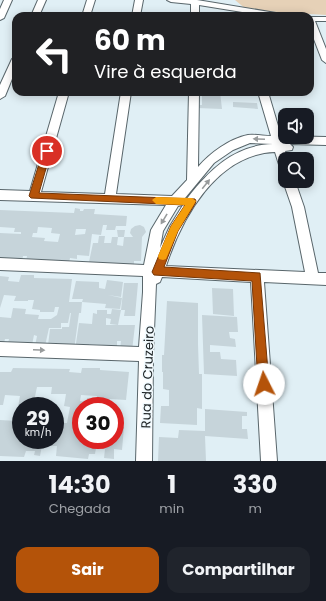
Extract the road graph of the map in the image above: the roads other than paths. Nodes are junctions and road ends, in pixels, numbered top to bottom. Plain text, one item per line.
1 (8, 0) edge
2 (42, 0) edge
3 (91, 0) edge
4 (139, 0) edge
5 (171, 0) edge
6 (195, 2) junction
7 (37, 12) edge
8 (87, 12) edge
9 (137, 12) edge
10 (195, 12) edge
11 (239, 12) edge
12 (0, 18) edge
13 (314, 19) edge
14 (326, 19) edge
15 (314, 29) edge
16 (326, 60) edge
17 (12, 68) edge
18 (0, 96) edge
19 (63, 96) edge
20 (125, 96) edge
21 (194, 96) edge
22 (264, 96) edge
23 (326, 141) edge
24 (277, 144) junction
25 (326, 148) edge
26 (280, 152) edge
27 (192, 181) junction
28 (291, 188) edge
29 (0, 195) edge
30 (34, 196) junction
31 (110, 198) junction
32 (175, 201) junction
33 (192, 201) junction
34 (0, 264) edge
35 (153, 271) junction
36 (256, 277) junction
37 (320, 279) edge
38 (0, 349) edge
39 (146, 354) junction
40 (144, 461) edge
41 (269, 461) edge

1 - 12 street
2 - 7 street
3 - 8 street
4 - 9 street
5 - 6 street
6 - 10 street
6 - 11 street
13 - 14 street
15 - 16 street
17 - 18 street
19 - 30 street
20 - 31 street
21 - 27 street
22 - 24 street
23 - 24 street
24 - 25 street
24 - 26 street
24 -> 27 street
33 -> 24 street
27 - 32 street
28 - 37 street
29 - 30 street
30 - 31 street
31 - 32 street
32 - 33 street
32 -> 35 street
33 - 35 street
34 - 35 street
35 - 36 street
35 - 39 street, Rua do Cruzeiro
36 - 37 street
36 - 41 street
38 -> 39 street
39 - 40 street, Rua do Cruzeiro

